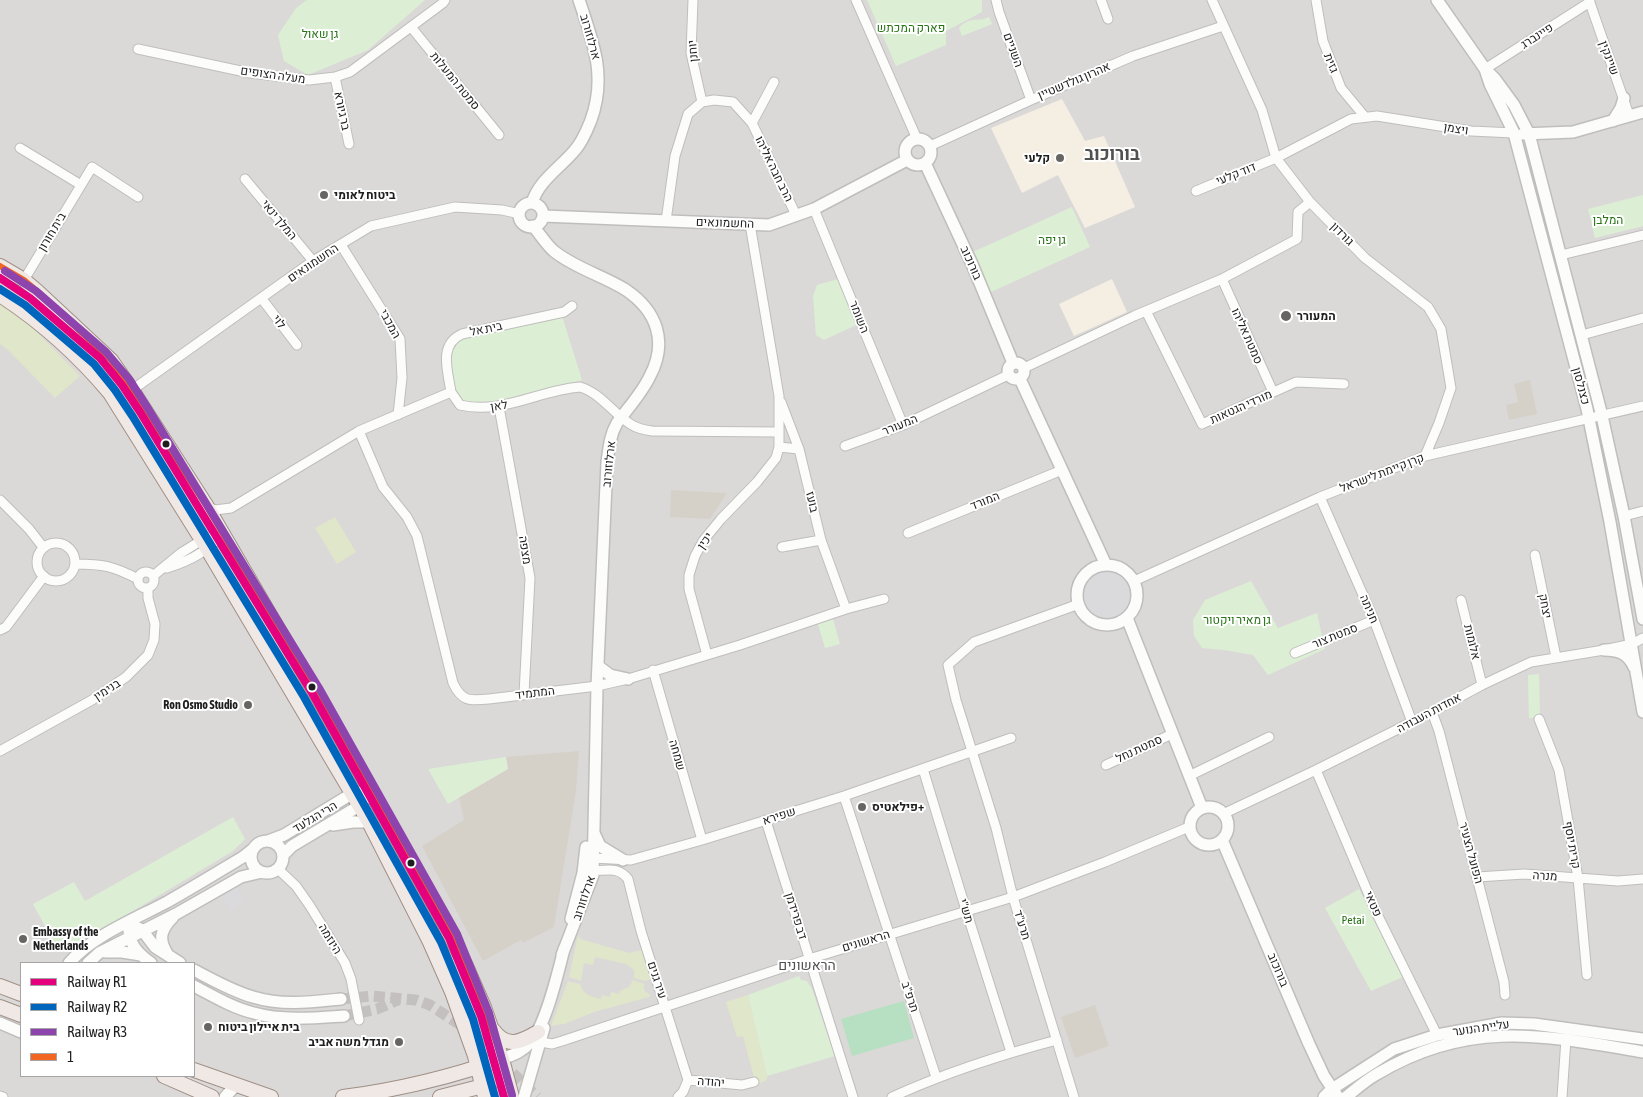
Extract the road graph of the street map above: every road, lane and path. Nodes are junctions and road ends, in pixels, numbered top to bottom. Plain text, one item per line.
1 (445, 0) edge
2 (579, 0) edge
3 (692, 0) edge
4 (856, 0) edge
5 (996, 0) edge
6 (1101, 0) edge
7 (1212, 0) edge
8 (1316, 0) edge
9 (1437, 0) edge
10 (1589, 1) edge
11 (1108, 19) dead end
12 (411, 26) junction
13 (1223, 26) junction
14 (138, 49) dead end
15 (1485, 69) junction
16 (335, 77) junction
17 (774, 82) dead end
18 (1624, 98) junction
19 (1031, 100) junction
20 (702, 102) junction
21 (1643, 112) edge
22 (1629, 116) junction
23 (1365, 117) junction
24 (1612, 121) junction
25 (752, 123) junction
26 (1514, 134) junction
27 (1529, 134) junction
28 (499, 135) dead end
29 (917, 139) junction
30 (349, 144) dead end
31 (930, 146) junction
32 (20, 148) dead end
33 (1276, 158) junction
34 (907, 160) junction
35 (925, 163) junction
36 (245, 178) dead end
37 (81, 185) junction
38 (1196, 191) dead end
39 (138, 197) dead end
40 (1310, 202) junction
41 (532, 203) junction
42 (814, 209) junction
43 (520, 214) junction
44 (796, 215) junction
45 (543, 216) junction
46 (666, 221) junction
47 (750, 224) junction
48 (533, 226) junction
49 (1643, 235) edge
50 (341, 245) junction
51 (1561, 255) junction
52 (313, 261) junction
53 (0, 266) edge
54 (1222, 279) junction
55 (24, 280) junction
56 (0, 295) edge
57 (262, 299) junction
58 (572, 306) dead end
59 (1146, 311) junction
60 (1643, 318) edge
61 (1582, 335) junction
62 (297, 345) dead end
63 (1019, 370) junction
64 (1008, 375) joint
65 (1344, 384) dead end
66 (132, 390) junction
67 (451, 392) junction
68 (1273, 392) junction
69 (778, 396) junction
70 (1643, 406) edge
71 (498, 407) junction
72 (398, 414) junction
73 (1602, 416) junction
74 (621, 417) junction
75 (1588, 419) junction
76 (903, 425) junction
77 (359, 431) junction
78 (778, 432) junction
79 (845, 446) dead end
80 (779, 447) junction
81 (799, 449) junction
82 (1425, 456) junction
83 (1062, 470) junction
84 (1320, 497) junction
85 (0, 500) edge
86 (206, 505) junction
87 (1643, 511) edge
88 (1624, 516) junction
89 (908, 533) dead end
90 (224, 534) junction
91 (821, 540) junction
92 (205, 545) junction
93 (43, 548) junction
94 (782, 548) dead end
95 (1535, 555) dead end
96 (75, 564) junction
97 (1106, 565) junction
98 (44, 576) junction
99 (153, 576) junction
100 (138, 579) junction
101 (1134, 581) junction
102 (148, 588) junction
103 (884, 600) dead end
104 (1461, 600) dead end
105 (1079, 604) junction
106 (846, 609) junction
107 (1127, 618) junction
108 (1643, 618) edge
109 (1374, 620) junction
110 (0, 630) edge
111 (1643, 638) edge
112 (1632, 644) junction
113 (1604, 650) junction
114 (1295, 653) dead end
115 (707, 655) junction
116 (1556, 657) junction
117 (598, 666) junction
118 (653, 670) junction
119 (1636, 670) junction
120 (628, 678) junction
121 (1482, 685) junction
122 (597, 686) junction
123 (524, 694) junction
124 (1432, 712) junction
125 (1643, 712) edge
126 (1539, 719) dead end
127 (1412, 722) junction
128 (1172, 734) junction
129 (1269, 737) dead end
130 (1012, 738) dead end
131 (596, 748) junction
132 (0, 751) edge
133 (972, 751) junction
134 (1106, 765) dead end
135 (923, 769) junction
136 (1316, 770) junction
137 (1189, 776) junction
138 (371, 791) junction
139 (844, 796) junction
140 (356, 800) junction
141 (1202, 808) junction
142 (1223, 814) junction
143 (766, 821) junction
144 (369, 822) junction
145 (322, 828) junction
146 (1189, 828) junction
147 (594, 833) junction
148 (702, 840) junction
149 (1222, 840) junction
150 (268, 841) junction
151 (253, 849) junction
152 (283, 855) junction
153 (627, 860) junction
154 (590, 864) junction
155 (278, 869) junction
156 (262, 872) junction
157 (1477, 877) junction
158 (1578, 878) junction
159 (628, 879) junction
160 (1643, 879) edge
161 (1014, 897) junction
162 (966, 910) junction
163 (176, 914) junction
164 (128, 922) junction
165 (142, 930) junction
166 (889, 934) junction
167 (129, 938) junction
168 (99, 954) junction
169 (141, 956) junction
170 (169, 957) junction
171 (809, 959) junction
172 (70, 962) edge
173 (89, 962) edge
174 (150, 962) edge
175 (178, 962) edge
176 (195, 971) edge
177 (1587, 975) dead end
178 (0, 986) edge
179 (195, 986) edge
180 (20, 994) edge
181 (1505, 995) dead end
182 (341, 999) tunnel mouth
183 (665, 1006) junction
184 (0, 1007) edge
185 (20, 1015) edge
186 (344, 1016) tunnel mouth
187 (359, 1020) dead end
188 (0, 1023) edge
189 (492, 1030) junction
190 (20, 1032) edge
191 (1437, 1035) junction
192 (540, 1037) junction
193 (1566, 1039) junction
194 (1643, 1039) edge
195 (1056, 1040) junction
196 (1011, 1052) junction
197 (1643, 1052) edge
198 (502, 1058) junction
199 (478, 1067) junction
200 (195, 1071) edge
201 (166, 1077) edge
202 (936, 1077) junction
203 (688, 1080) junction
204 (754, 1082) dead end
205 (235, 1091) edge
206 (484, 1092) edge
207 (1331, 1094) edge
208 (212, 1097) edge
209 (225, 1097) edge
210 (270, 1097) edge
211 (343, 1097) edge
212 (440, 1097) edge
213 (512, 1097) edge
214 (524, 1097) edge
215 (678, 1097) edge
216 (853, 1097) edge
217 (892, 1097) edge
218 (1074, 1097) edge
219 (1346, 1097) edge
220 (1562, 1097) edge

1 - 12 street, מעלה הצופים
2 - 41 street, ארלוזורוב
3 - 20 street, יוחנן
4 - 29 street
5 - 19 street, השניים
6 - 11 street
7 - 13 street, גורדון
8 - 23 street, גזית
9 - 15 street, כצנלסון
10 - 15 street, פיינברג
10 - 18 street, שיינקין
12 - 16 street, מעלה הצופים
12 - 28 street, סמטת המעלות
13 - 19 street, אהרון גולדשטיין
13 - 33 street, גורדון
14 - 16 street, מעלה הצופים
15 - 26 street, כצנלסון
15 - 27 street, כצנלסון
16 - 30 street, בר גיורא
17 - 25 street, הרב חבה אליהו
18 - 22 street, שיינקין
18 - 24 street
19 - 31 street, אהרון גולדשטיין
20 - 25 street, הרב חבה אליהו
20 - 46 street
21 - 22 street, ויצמן
22 - 24 street, ויצמן
23 - 26 street, ויצמן
23 - 33 street, ויצמן
24 - 27 street, ויצמן
25 - 44 street, הרב חבה אליהו
26 - 27 street, ויצמן
26 - 75 street, כצנלסון
27 - 51 street, כצנלסון
29 - 31 street
29 - 34 street
31 - 35 street
32 - 37 street
33 - 38 street, דוד קלעי
33 - 40 street, גורדון
34 - 35 street
34 - 42 street
35 - 63 street, בורוכוב
36 - 52 street, המלך ינאי
37 - 39 street, בית חורון
37 - 55 street, בית חורון
40 - 54 street
40 - 82 street, גורדון
41 - 43 street
41 - 45 street
42 - 44 street, החשמונאים
42 - 76 street, השומר
43 - 48 street
43 - 50 street, החשמונאים
44 - 47 street, החשמונאים
45 - 46 street, החשמונאים
45 - 48 street
46 - 47 street, החשמונאים
47 - 69 street, בועז
48 - 74 street, ארלוזורוב
49 - 51 street
50 - 52 street, החשמונאים
50 - 72 street, המכבי
51 - 61 street, כצנלסון
52 - 57 street, החשמונאים
53 - 55 main road
54 - 59 street
54 - 68 street, סמטת אליהו
55 - 66 main road
56 - 92 main road
57 - 62 street, לוי
57 - 66 street, החשמונאים
58 - 67 street, בית אל
59 - 63 street
59 - 68 street, מורדי הגטאות
60 - 61 street
61 - 73 street, כצנלסון
63 - 64 street
63 - 83 street, בורוכוב
64 - 76 street, המעורר
65 - 68 street, מורדי הגטאות
66 - 86 main road
67 - 71 street, לאן
67 - 72 street
69 - 78 street, בועז
69 - 81 street, בועז
70 - 73 street, קרן קיימת לישראל
71 - 74 street, לאן
71 - 123 street, מצפה
72 - 77 street
73 - 75 street, קרן קיימת לישראל
73 - 88 street, כצנלסון
74 - 78 street, לאן
74 - 117 street, ארלוזורוב
75 - 82 street, קרן קיימת לישראל
75 - 112 street, כצנלסון
76 - 79 street, המעורר
77 - 86 street
77 - 123 street, המתמיד
78 - 80 street
80 - 81 street
80 - 115 street, יכין
81 - 91 street, בועז
82 - 84 street, קרן קיימת לישראל
83 - 89 street, המורד
83 - 97 street, בורוכוב
84 - 101 street, קרן קיימת לישראל
84 - 109 street, חניתה
85 - 93 street
86 - 90 main road
87 - 88 street
88 - 108 street, כצנלסון
90 - 92 street
90 - 138 main road
91 - 94 street
91 - 106 street, בועז
92 - 99 street
92 - 140 main road
93 - 96 street
93 - 98 street
95 - 116 street, יצחק
96 - 98 street
96 - 100 street
97 - 101 street
97 - 105 street
98 - 110 street
99 - 100 street
99 - 102 street
100 - 102 street
101 - 107 street
102 - 132 street, בנימין
103 - 106 street, המתמיד
104 - 121 street, אלומות
105 - 107 street
105 - 133 street
106 - 115 street, המתמיד
107 - 128 street
109 - 114 street, סמטת צור
109 - 127 street, חניתה
111 - 112 street, אחדות העבודה
112 - 113 street, אחדות העבודה
112 - 119 street, כצנלסון
113 - 116 street, אחדות העבודה
113 - 119 street
115 - 118 street, המתמיד
116 - 121 street, אחדות העבודה
117 - 120 street
117 - 122 street, ארלוזורוב
118 - 120 street, המתמיד
118 - 148 street, שמחה
119 - 125 street, כצנלסון
120 - 122 street, המתמיד
121 - 124 street, אחדות העבודה
122 - 123 street, המתמיד
122 - 131 street, ארלוזורוב
124 - 127 street, אחדות העבודה
124 - 157 street, הפועל הצעיר
126 - 158 street, קרית יוסף
127 - 136 street, אחדות העבודה
128 - 134 street, סמטת נחל
128 - 137 street
129 - 137 street
130 - 133 street, שפירא
131 - 147 street, ארלוזורוב
131 - 154 street, ארלוזורוב
133 - 135 street, שפירא
133 - 161 street, תרע"ד
135 - 139 street, שפירא
135 - 162 street, תש"י
136 - 142 street, אחדות העבודה
136 - 191 street, פטאי
137 - 141 street
138 - 140 street, הרי הגלעד
138 - 189 main road
139 - 143 street, שפירא
139 - 166 street, תרפ"ב
140 - 144 main road
140 - 145 street, הרי הגלעד
140 - 150 street, הרי הגלעד
141 - 142 street
141 - 146 street
142 - 149 street
143 - 148 street, שפירא
143 - 171 street, דב פרידמן
144 - 145 street
144 - 199 main road
145 - 152 street, הרי הגלעד
146 - 149 street
146 - 161 street, הראשונים
147 - 153 street
147 - 154 street, ארלוזורוב
148 - 153 street, שפירא
149 - 207 street, בורוכוב
150 - 151 street
150 - 152 street
151 - 156 street
151 - 164 street
152 - 155 street
153 - 154 street, שפירא
153 - 159 street, עיר גנים
154 - 159 street
154 - 192 street, ארלוזורוב
155 - 156 street
155 - 187 street, היוזמה
156 - 163 street
157 - 158 street, מנרה
157 - 181 street, הפועל הצעיר
158 - 160 street, מנרה
158 - 177 street, קרית יוסף
159 - 183 street, עיר גנים
161 - 162 street, הראשונים
161 - 195 street, תרע"ד
162 - 166 street, הראשונים
162 - 196 street, תש"י
163 - 165 street
163 - 170 street
164 - 165 street
164 - 167 street
164 - 172 street
165 - 167 street
165 - 170 street
166 - 171 street, הראשונים
166 - 202 street, תרפ"ב
167 - 168 street
167 - 169 street
168 - 169 street
168 - 173 street
169 - 174 street
170 - 175 street
171 - 183 street, הראשונים
171 - 216 street, דב פרידמן
176 - 182 street
178 - 180 main road
179 - 186 street
183 - 192 street, הראשונים
183 - 203 street, עיר גנים
184 - 185 main road
188 - 190 street
189 - 192 main road
189 - 198 main road
191 - 194 street, עליית הנוער
191 - 207 street, עליית הנוער
192 - 198 street, ארלוזורוב
192 - 214 street, ארלוזורוב
193 - 197 street, עליית הנוער
193 - 219 street, עליית הנוער
193 - 220 street
195 - 196 street
195 - 218 street, תרע"ד
196 - 202 street
198 - 199 main road
198 - 206 main road
198 - 213 main road
199 - 206 main road
199 - 211 main road
200 - 205 main road
201 - 208 main road
202 - 217 street
203 - 204 street, יהודה
203 - 215 street, יהודה
205 - 209 street
205 - 210 main road
206 - 212 main road

